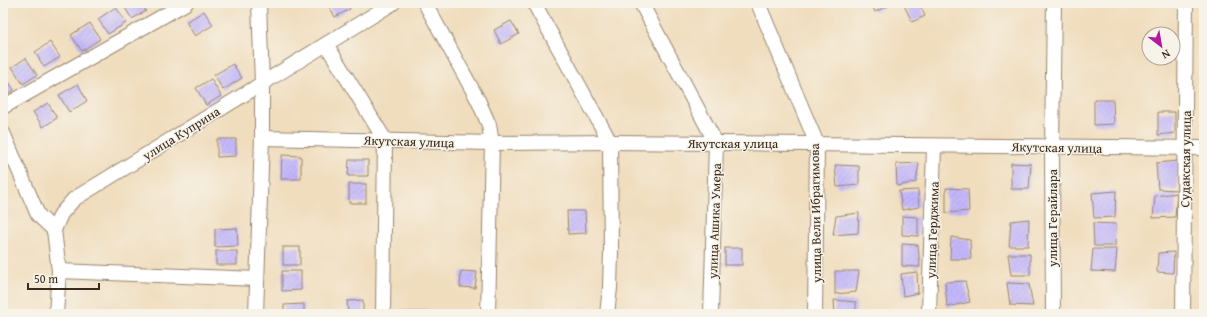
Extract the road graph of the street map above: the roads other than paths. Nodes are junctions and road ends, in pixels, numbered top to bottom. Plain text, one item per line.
1 (186, 3) edge
2 (259, 3) edge
3 (393, 3) edge
4 (425, 3) edge
5 (534, 3) edge
6 (641, 3) edge
7 (758, 3) edge
8 (1054, 3) edge
9 (1186, 3) edge
10 (326, 44) junction
11 (262, 82) junction
12 (3, 107) edge
13 (3, 133) edge
14 (262, 138) junction
15 (385, 140) junction
16 (610, 142) junction
17 (716, 143) junction
18 (492, 144) junction
19 (817, 144) junction
20 (934, 146) junction
21 (1052, 147) junction
22 (1185, 148) junction
23 (1204, 148) edge
24 (54, 230) junction
25 (59, 272) junction
26 (257, 279) junction
27 (56, 314) edge
28 (256, 314) edge
29 (383, 314) edge
30 (488, 314) edge
31 (607, 314) edge
32 (711, 314) edge
33 (815, 314) edge
34 (930, 314) edge
35 (1053, 314) edge
36 (1183, 314) edge

1 - 12 street
2 - 11 street
3 - 10 street, улица Куприна
4 - 18 street
5 - 16 street
6 - 17 street, улица Ашика Умера
7 - 19 street, улица Вели Ибрагимова
8 - 21 street, улица Герайлара
9 - 22 street, Судакская улица
10 - 11 street, улица Куприна
10 - 15 street
11 - 14 street
11 - 24 street, улица Куприна
13 - 24 street
14 - 15 street, Якутская улица
14 - 26 street
15 - 18 street, Якутская улица
15 - 29 street
16 - 17 street, Якутская улица
16 - 18 street, Якутская улица
16 - 31 street
17 - 19 street, Якутская улица
17 - 32 street, улица Ашика Умера
18 - 30 street
19 - 20 street, Якутская улица
19 - 33 street, улица Вели Ибрагимова
20 - 21 street, Якутская улица
20 - 34 street, улица Герджима
21 - 22 street, Якутская улица
21 - 35 street, улица Герайлара
22 - 23 street, Якутская улица
22 - 36 street, Судакская улица
24 - 25 street
25 - 26 street
25 - 27 street
26 - 28 street

